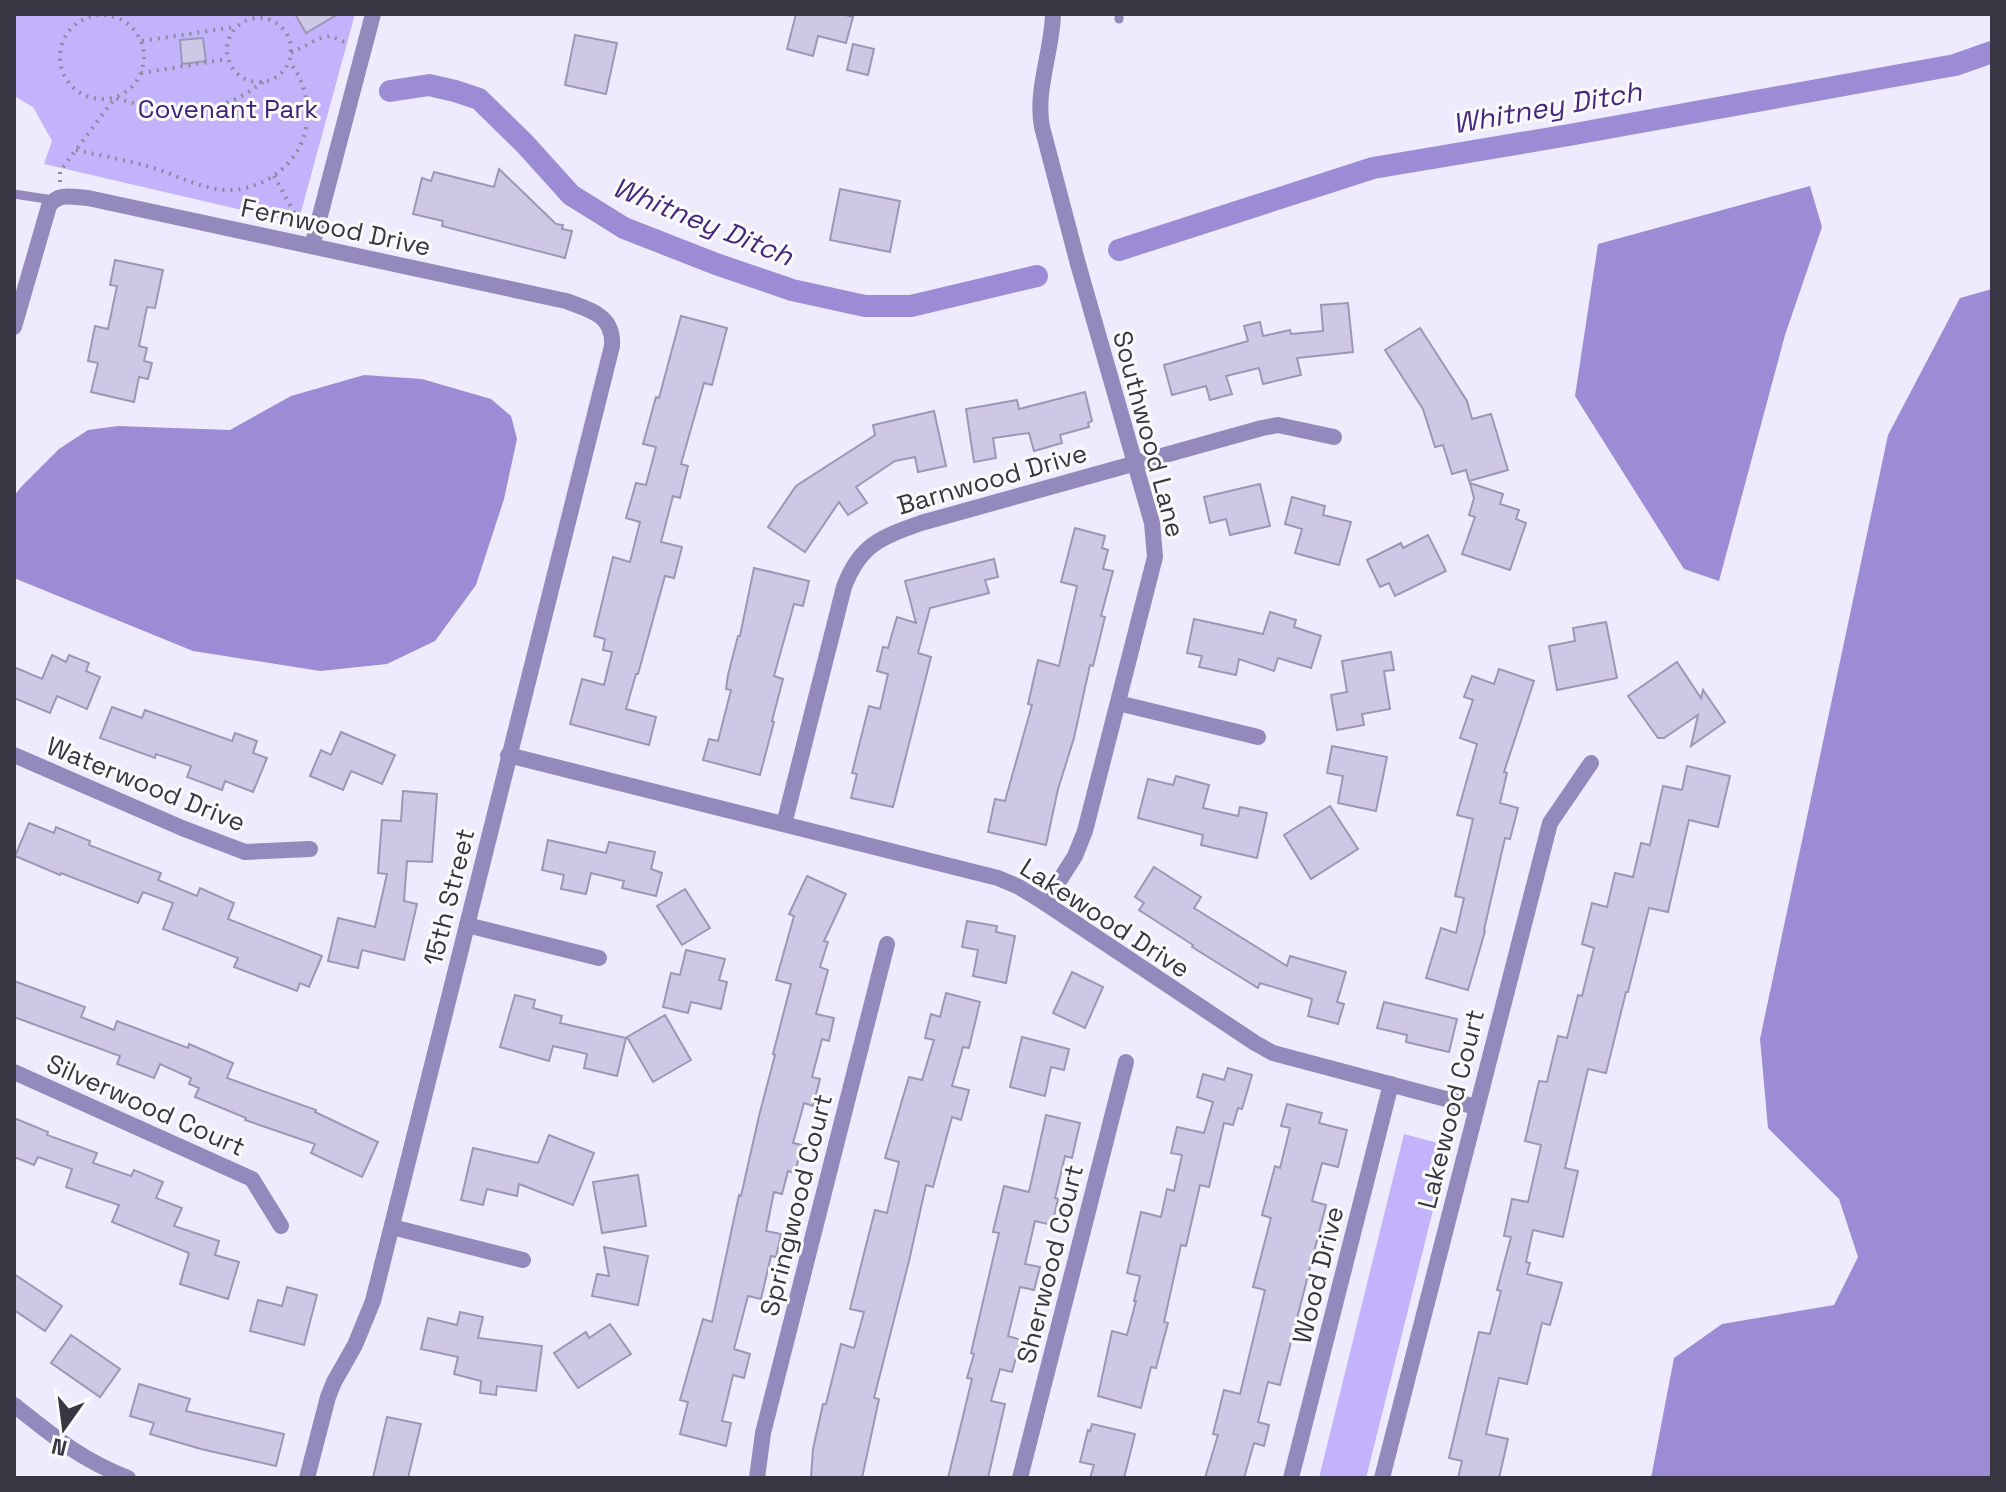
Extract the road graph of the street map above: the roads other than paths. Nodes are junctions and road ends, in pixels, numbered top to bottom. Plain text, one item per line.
1 (373, 14) edge
2 (1053, 14) edge
3 (14, 194) edge
4 (56, 198) junction
5 (312, 246) junction
6 (606, 321) joint
7 (14, 327) edge
8 (1334, 437) dead end
9 (1136, 463) junction
10 (1118, 703) junction
11 (1258, 737) dead end
12 (14, 755) edge
13 (508, 755) junction
14 (1591, 763) dead end
15 (784, 824) junction
16 (310, 849) dead end
17 (1045, 903) junction
18 (467, 925) junction
19 (887, 944) dead end
20 (599, 958) dead end
21 (1126, 1062) dead end
22 (14, 1072) edge
23 (1391, 1084) junction
24 (1476, 1107) junction
25 (281, 1226) dead end
26 (392, 1227) junction
27 (523, 1260) dead end
28 (14, 1405) edge
29 (128, 1478) edge
30 (307, 1478) edge
31 (757, 1478) edge
32 (1020, 1478) edge
33 (1291, 1478) edge
34 (1382, 1478) edge

1 - 5 street
2 - 9 street, Southwood Lane
3 - 4 lane
4 - 5 street, Fernwood Drive
4 - 7 street
5 - 6 street, Fernwood Drive
6 - 13 street, 15th Street
8 - 9 street, Barnwood Drive
9 - 10 street, Southwood Lane
9 - 15 street, Barnwood Drive
10 - 11 street
10 - 17 street, Southwood Lane
12 - 16 street, Waterwood Drive
13 - 15 street, Lakewood Drive
13 - 18 street, 15th Street
14 - 24 street, Lakewood Court
15 - 17 street, Lakewood Drive
17 - 23 street, Lakewood Drive
18 - 20 street
18 - 26 street, 15th Street
19 - 31 street, Springwood Court
21 - 32 street, Sherwood Court
22 - 25 street, Silverwood Court
23 - 24 street, Lakewood Drive
23 - 33 street, Wood Drive
24 - 34 street, Lakewood Court
26 - 27 street
26 - 30 street, 15th Street
28 - 29 street

